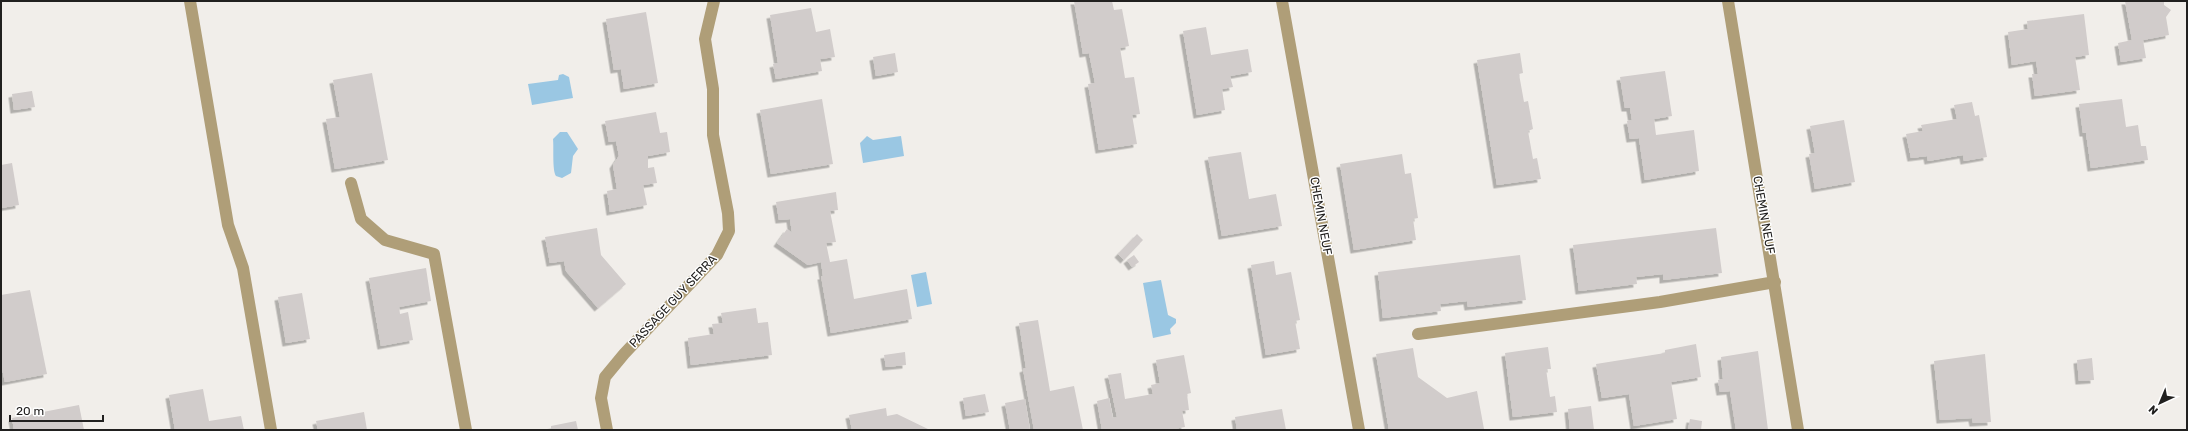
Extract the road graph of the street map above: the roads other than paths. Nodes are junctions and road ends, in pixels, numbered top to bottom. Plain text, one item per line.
1 (190, 1) edge
2 (714, 1) edge
3 (1282, 1) edge
4 (1728, 1) edge
5 (350, 183) dead end
6 (1775, 282) junction
7 (1418, 334) dead end
8 (271, 430) edge
9 (466, 430) edge
10 (607, 430) edge
11 (1359, 430) edge
12 (1798, 430) edge

1 - 8 street
2 - 10 street, PASSAGE GUY SERRA
3 - 11 street, CHEMIN NEUF
4 - 6 street, CHEMIN NEUF
5 - 9 street
6 - 7 street
6 - 12 street, CHEMIN NEUF

